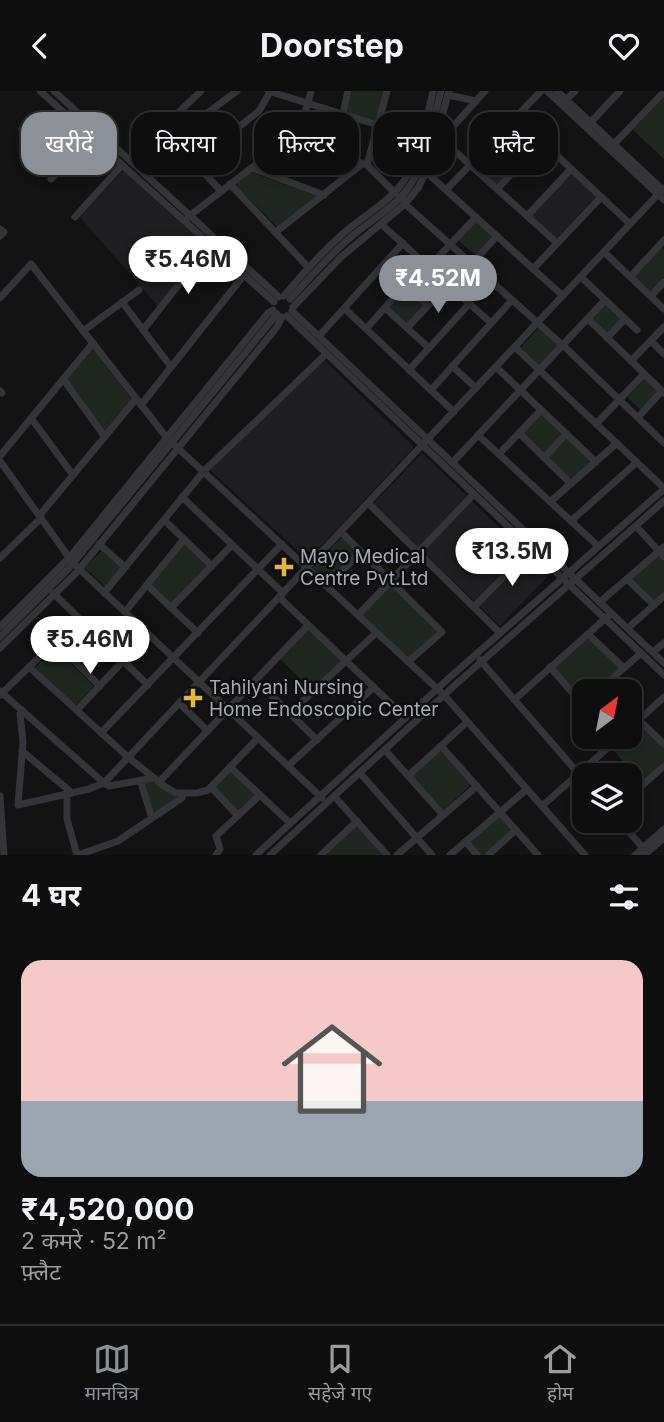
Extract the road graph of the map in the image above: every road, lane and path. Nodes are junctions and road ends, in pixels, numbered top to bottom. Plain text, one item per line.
1 (40, 91) edge
2 (54, 91) edge
3 (201, 91) edge
4 (237, 91) edge
5 (269, 91) edge
6 (311, 91) edge
7 (348, 91) edge
8 (387, 91) edge
9 (433, 91) edge
10 (485, 91) edge
11 (541, 91) edge
12 (547, 91) edge
13 (557, 91) edge
14 (575, 91) edge
15 (605, 91) edge
16 (620, 91) edge
17 (446, 92) edge
18 (664, 92) edge
19 (282, 93) edge
20 (613, 99) junction
21 (566, 100) junction
22 (476, 101) junction
23 (308, 102) junction
24 (66, 112) edge
25 (181, 112) edge
26 (210, 112) edge
27 (305, 112) edge
28 (337, 112) edge
29 (343, 112) edge
30 (381, 112) edge
31 (441, 112) edge
32 (521, 112) edge
33 (455, 119) edge
34 (588, 125) junction
35 (240, 126) edge
36 (373, 140) edge
37 (612, 147) junction
38 (455, 152) edge
39 (558, 157) edge
40 (117, 160) edge
41 (359, 163) edge
42 (469, 164) edge
43 (122, 165) junction
44 (365, 165) junction
45 (469, 166) edge
46 (252, 168) joint
47 (571, 169) junction
48 (54, 175) edge
49 (206, 175) edge
50 (416, 175) edge
51 (423, 175) edge
52 (429, 175) edge
53 (481, 175) edge
54 (510, 175) edge
55 (51, 179) dead end
56 (230, 184) junction
57 (497, 189) junction
58 (446, 190) junction
59 (221, 191) junction
60 (663, 193) edge
61 (324, 195) junction
62 (402, 196) junction
63 (601, 197) junction
64 (527, 216) junction
65 (75, 217) dead end
66 (476, 217) junction
67 (187, 218) junction
68 (381, 224) junction
69 (631, 224) junction
70 (0, 229) edge
71 (276, 232) junction
72 (0, 236) edge
73 (497, 236) junction
74 (451, 242) junction
75 (403, 243) junction
76 (557, 243) junction
77 (663, 243) edge
78 (210, 245) junction
79 (604, 252) junction
80 (475, 260) junction
81 (383, 265) junction
82 (429, 267) junction
83 (309, 268) junction
84 (533, 269) junction
85 (244, 275) junction
86 (581, 277) junction
87 (630, 277) junction
88 (664, 282) edge
89 (448, 284) junction
90 (405, 285) junction
91 (139, 289) dead end
92 (563, 296) junction
93 (651, 296) junction
94 (0, 298) edge
95 (512, 300) junction
96 (605, 300) junction
97 (122, 302) junction
98 (469, 304) junction
99 (428, 305) junction
100 (283, 307) junction
101 (385, 308) junction
102 (345, 309) junction
103 (664, 309) edge
104 (587, 319) junction
105 (625, 319) junction
106 (539, 321) junction
107 (491, 323) junction
108 (664, 327) edge
109 (407, 328) junction
110 (366, 329) junction
111 (143, 330) junction
112 (637, 330) dead end
113 (83, 331) junction
114 (319, 336) junction
115 (607, 338) junction
116 (651, 341) junction
117 (93, 343) junction
118 (564, 345) junction
119 (515, 347) junction
120 (429, 348) junction
121 (326, 354) junction
122 (664, 354) edge
123 (631, 361) junction
124 (453, 366) junction
125 (172, 367) junction
126 (496, 367) junction
127 (409, 370) junction
128 (539, 370) junction
129 (644, 374) junction
130 (63, 379) junction
131 (476, 388) junction
132 (431, 390) junction
133 (520, 390) junction
134 (663, 392) edge
135 (621, 399) junction
136 (139, 402) junction
137 (541, 410) junction
138 (454, 412) junction
139 (640, 414) junction
140 (31, 418) junction
141 (596, 424) junction
142 (519, 433) junction
143 (566, 434) junction
144 (478, 435) junction
145 (664, 436) edge
146 (105, 437) junction
147 (173, 442) junction
148 (425, 442) junction
149 (617, 443) junction
150 (664, 443) edge
151 (499, 454) junction
152 (0, 458) edge
153 (544, 458) junction
154 (453, 462) junction
155 (596, 462) junction
156 (637, 462) junction
157 (204, 471) junction
158 (73, 475) junction
159 (571, 484) junction
160 (664, 489) edge
161 (474, 494) junction
162 (182, 497) junction
163 (664, 501) edge
164 (550, 502) junction
165 (368, 503) junction
166 (40, 517) junction
167 (164, 520) junction
168 (571, 521) junction
169 (636, 526) junction
170 (341, 532) junction
171 (184, 539) junction
172 (0, 544) edge
173 (99, 544) junction
174 (282, 544) junction
175 (232, 545) junction
176 (598, 546) junction
177 (531, 549) junction
178 (361, 552) junction
179 (662, 552) edge
180 (418, 553) junction
181 (3, 555) edge
182 (74, 563) junction
183 (212, 565) junction
184 (125, 567) junction
185 (307, 567) junction
186 (258, 569) junction
187 (569, 572) junction
188 (562, 578) junction
189 (576, 579) junction
190 (626, 579) junction
191 (391, 581) junction
192 (147, 585) junction
193 (569, 585) junction
194 (327, 586) junction
195 (51, 591) junction
196 (104, 593) junction
197 (281, 595) junction
198 (664, 596) edge
199 (600, 602) junction
200 (654, 605) junction
201 (474, 607) junction
202 (171, 608) junction
203 (125, 612) junction
204 (612, 613) junction
205 (358, 615) junction
206 (79, 619) junction
207 (605, 619) junction
208 (308, 625) junction
209 (0, 627) edge
210 (628, 628) junction
211 (198, 633) junction
212 (376, 633) junction
213 (500, 633) junction
214 (588, 634) junction
215 (0, 637) edge
216 (55, 642) junction
217 (664, 643) edge
218 (0, 647) edge
219 (653, 652) junction
220 (641, 653) junction
221 (475, 655) junction
222 (173, 659) junction
223 (123, 661) junction
224 (346, 661) junction
225 (408, 662) junction
226 (481, 662) junction
227 (664, 663) edge
228 (29, 667) junction
229 (550, 667) junction
230 (624, 668) junction
231 (664, 675) edge
232 (612, 679) edge
233 (256, 680) junction
234 (199, 683) junction
235 (148, 685) junction
236 (100, 686) junction
237 (374, 687) junction
238 (436, 689) junction
239 (572, 692) edge
240 (1, 693) edge
241 (444, 695) junction
242 (664, 697) edge
243 (514, 699) junction
244 (179, 703) junction
245 (228, 710) junction
246 (22, 711) junction
247 (76, 711) junction
248 (290, 713) junction
249 (405, 717) junction
250 (642, 717) edge
251 (467, 722) junction
252 (642, 723) edge
253 (208, 731) junction
254 (101, 733) junction
255 (258, 737) junction
256 (317, 740) junction
257 (664, 744) edge
258 (441, 746) junction
259 (606, 749) edge
260 (385, 750) junction
261 (22, 751) junction
262 (129, 758) junction
263 (594, 763) edge
264 (288, 766) junction
265 (572, 766) edge
266 (664, 766) edge
267 (230, 767) junction
268 (360, 773) junction
269 (408, 776) junction
270 (140, 780) junction
271 (157, 780) junction
272 (104, 783) junction
273 (572, 784) edge
274 (642, 785) edge
275 (477, 786) junction
276 (211, 787) junction
277 (527, 789) junction
278 (70, 794) junction
279 (183, 794) junction
280 (260, 795) junction
281 (0, 796) edge
282 (320, 796) junction
283 (334, 796) junction
284 (327, 802) junction
285 (542, 806) junction
286 (500, 812) junction
287 (443, 815) junction
288 (238, 816) junction
289 (152, 818) junction
290 (357, 821) junction
291 (290, 824) junction
292 (664, 829) edge
293 (516, 830) junction
294 (630, 833) edge
295 (417, 838) junction
296 (664, 838) edge
297 (466, 842) junction
298 (265, 846) junction
299 (644, 851) edge
300 (272, 854) edge
301 (4, 855) edge
302 (77, 855) edge
303 (216, 855) edge
304 (256, 855) edge
305 (322, 855) edge
306 (387, 855) edge
307 (397, 855) edge
308 (432, 855) edge
309 (450, 855) edge
310 (477, 855) edge
311 (488, 855) edge
312 (538, 855) edge
313 (585, 855) edge
314 (635, 855) edge

1 - 24 street
2 - 67 street
3 - 25 street
4 - 26 street
5 - 19 street
5 - 35 street
6 - 23 street
7 - 29 street
8 - 30 street
9 - 62 street
10 - 22 street
11 - 32 street
12 - 34 street
13 - 21 street
14 - 21 street
15 - 20 street
16 - 20 street
17 - 22 street
17 - 31 street
18 - 37 street
19 - 23 street
20 - 34 street
21 - 34 street
22 - 33 street
23 - 27 street
23 - 28 street
34 - 37 street
36 - 44 street
37 - 60 street
38 - 42 street
39 - 47 street
40 - 43 street
41 - 44 street
43 - 65 street
43 - 67 street
44 - 61 street
44 - 62 street
45 - 58 street
46 - 56 street
46 - 61 street
47 - 63 street
47 - 64 street
48 - 55 street
49 - 59 street
50 - 62 street
51 - 62 street
52 - 58 street
53 - 57 street
54 - 57 street
56 - 59 street
56 - 71 street
57 - 64 street
58 - 66 street
59 - 67 street
60 - 69 street
61 - 71 street
62 - 68 street
62 - 74 street
62 - 83 street
62 - 100 street
63 - 69 street
63 - 76 street
64 - 76 street
66 - 73 street
66 - 74 street
67 - 78 street
67 - 100 street
68 - 75 street
68 - 100 street
69 - 79 street
70 - 72 street
71 - 83 street
73 - 80 street
73 - 84 street
74 - 80 street
74 - 82 street
74 - 95 street
75 - 81 street
75 - 82 street
76 - 84 street
77 - 87 street
78 - 85 street
78 - 111 street
79 - 86 street
79 - 87 street
80 - 106 street
81 - 90 street
81 - 102 street
82 - 89 street
83 - 100 street
84 - 92 street
85 - 100 street
85 - 125 street
86 - 92 street
86 - 96 street
87 - 93 street
88 - 93 street
89 - 98 street
89 - 99 street
90 - 99 street
90 - 101 street
91 - 97 street
92 - 106 street
93 - 103 street
94 - 113 street
95 - 106 street
95 - 107 street
96 - 104 street
96 - 105 street
97 - 111 street
97 - 113 street
98 - 107 street
98 - 120 street
99 - 109 street
100 - 114 street
100 - 121 street
100 - 147 street
100 - 147 street
101 - 109 street
101 - 110 street
102 - 110 street
102 - 114 street
104 - 115 street
104 - 118 street
105 - 112 street
105 - 115 street
106 - 118 street
106 - 119 street
107 - 124 street
108 - 116 street
109 - 120 street
110 - 127 street
111 - 125 street
113 - 117 street
114 - 148 street
115 - 123 street
116 - 122 street
116 - 123 street
117 - 130 street
117 - 136 street
118 - 128 street
118 - 135 street
119 - 126 street
119 - 128 street
120 - 127 street
121 - 148 street
121 - 157 street
123 - 129 street
124 - 131 street
124 - 132 street
125 - 136 street
126 - 131 street
126 - 133 street
127 - 132 street
128 - 133 street
128 - 141 street
129 - 134 street
129 - 135 street
130 - 140 street
130 - 146 street
131 - 138 street
132 - 138 street
133 - 137 street
133 - 144 street
134 - 139 street
135 - 139 street
135 - 141 street
135 - 150 street
136 - 146 street
136 - 147 street
137 - 142 street
137 - 143 street
138 - 148 street
139 - 145 street
140 - 152 street
140 - 158 street
141 - 149 street
142 - 151 street
142 - 153 street
143 - 153 street
143 - 155 street
144 - 151 street
144 - 154 street
146 - 158 street
147 - 157 street
147 - 173 street
147 - 182 street
148 - 154 street
148 - 161 street
148 - 165 street
149 - 155 street
149 - 156 street
151 - 164 street
152 - 166 street
153 - 159 street
154 - 187 street
155 - 159 street
156 - 160 street
156 - 168 street
157 - 162 street
157 - 174 street
158 - 166 street
159 - 164 street
160 - 176 street
161 - 177 street
161 - 180 street
162 - 167 street
162 - 175 street
163 - 169 street
164 - 168 street
165 - 170 street
165 - 180 street
166 - 181 street
166 - 182 street
167 - 171 street
167 - 184 street
168 - 176 street
169 - 179 street
169 - 189 street
170 - 178 street
170 - 185 street
171 - 183 street
171 - 192 street
172 - 181 street
173 - 182 street
173 - 184 street
174 - 185 street
174 - 186 street
175 - 183 street
175 - 186 street
176 - 187 street
177 - 188 street
177 - 201 street
178 - 191 street
178 - 194 street
179 - 190 street
180 - 191 street
180 - 201 street
182 - 195 street
182 - 196 street
182 - 209 street
183 - 202 street
184 - 196 street
185 - 194 street
185 - 197 street
186 - 197 street
186 - 211 street
187 - 188 street
187 - 189 street
188 - 193 street
188 - 213 street
189 - 193 street
189 - 199 street
190 - 199 street
190 - 200 street
191 - 205 street
191 - 225 street
192 - 202 street
192 - 203 street
193 - 207 street
193 - 226 street
194 - 205 street
195 - 206 street
195 - 215 street
195 - 218 street
196 - 203 street
197 - 208 street
197 - 234 street
198 - 200 street
199 - 204 street
200 - 210 street
201 - 213 street
202 - 211 street
203 - 222 street
204 - 207 street
204 - 210 street
205 - 212 street
206 - 216 street
206 - 223 street
207 - 214 street
207 - 220 street
208 - 224 street
208 - 233 street
210 - 219 street
211 - 222 street
212 - 224 street
212 - 225 street
213 - 221 street
214 - 229 street
214 - 230 street
216 - 228 street
216 - 236 street
217 - 219 street
219 - 227 street
220 - 230 street
220 - 231 street
221 - 226 street
221 - 238 street
222 - 234 street
222 - 235 street
223 - 235 street
223 - 236 street
224 - 237 street
224 - 248 street
225 - 238 street
226 - 241 street
226 - 243 street
228 - 240 street
228 - 247 street
229 - 239 street
229 - 243 street
230 - 232 street
233 - 245 street
233 - 248 street
234 - 244 street
234 - 245 street
235 - 254 street
236 - 247 street
237 - 249 street
237 - 256 street
238 - 241 street
238 - 249 street
240 - 246 street
241 - 251 street
241 - 260 street
242 - 250 street
243 - 265 street
244 - 253 street
244 - 262 street
245 - 253 street
245 - 255 street
246 - 261 street
246 - 272 street
247 - 254 street
248 - 256 street
249 - 282 street
251 - 258 street
251 - 277 street
252 - 257 street
253 - 271 street
254 - 262 street
255 - 264 street
255 - 267 street
256 - 264 street
258 - 269 street
258 - 275 street
259 - 263 street
260 - 268 street
260 - 269 street
261 - 278 street
261 - 278 street
262 - 271 street
262 - 272 street
264 - 282 street
266 - 274 street
267 - 276 street
267 - 280 street
268 - 283 street
268 - 295 street
269 - 287 street
270 - 271 street
270 - 272 street
270 - 289 street
271 - 279 street
272 - 278 street
273 - 285 street
275 - 286 street
275 - 287 street
276 - 279 street
276 - 288 street
277 - 285 street
277 - 286 street
278 - 302 street
279 - 289 street
280 - 288 street
280 - 291 street
281 - 301 street
282 - 284 street
282 - 291 street
283 - 284 street
283 - 290 street
284 - 300 street
285 - 313 street
286 - 293 street
286 - 297 street
287 - 295 street
288 - 303 street
289 - 302 street
290 - 305 street
290 - 306 street
291 - 298 street
292 - 299 street
293 - 311 street
293 - 312 street
294 - 299 street
295 - 307 street
295 - 308 street
296 - 299 street
297 - 309 street
297 - 310 street
298 - 300 street
298 - 304 street
299 - 314 street

